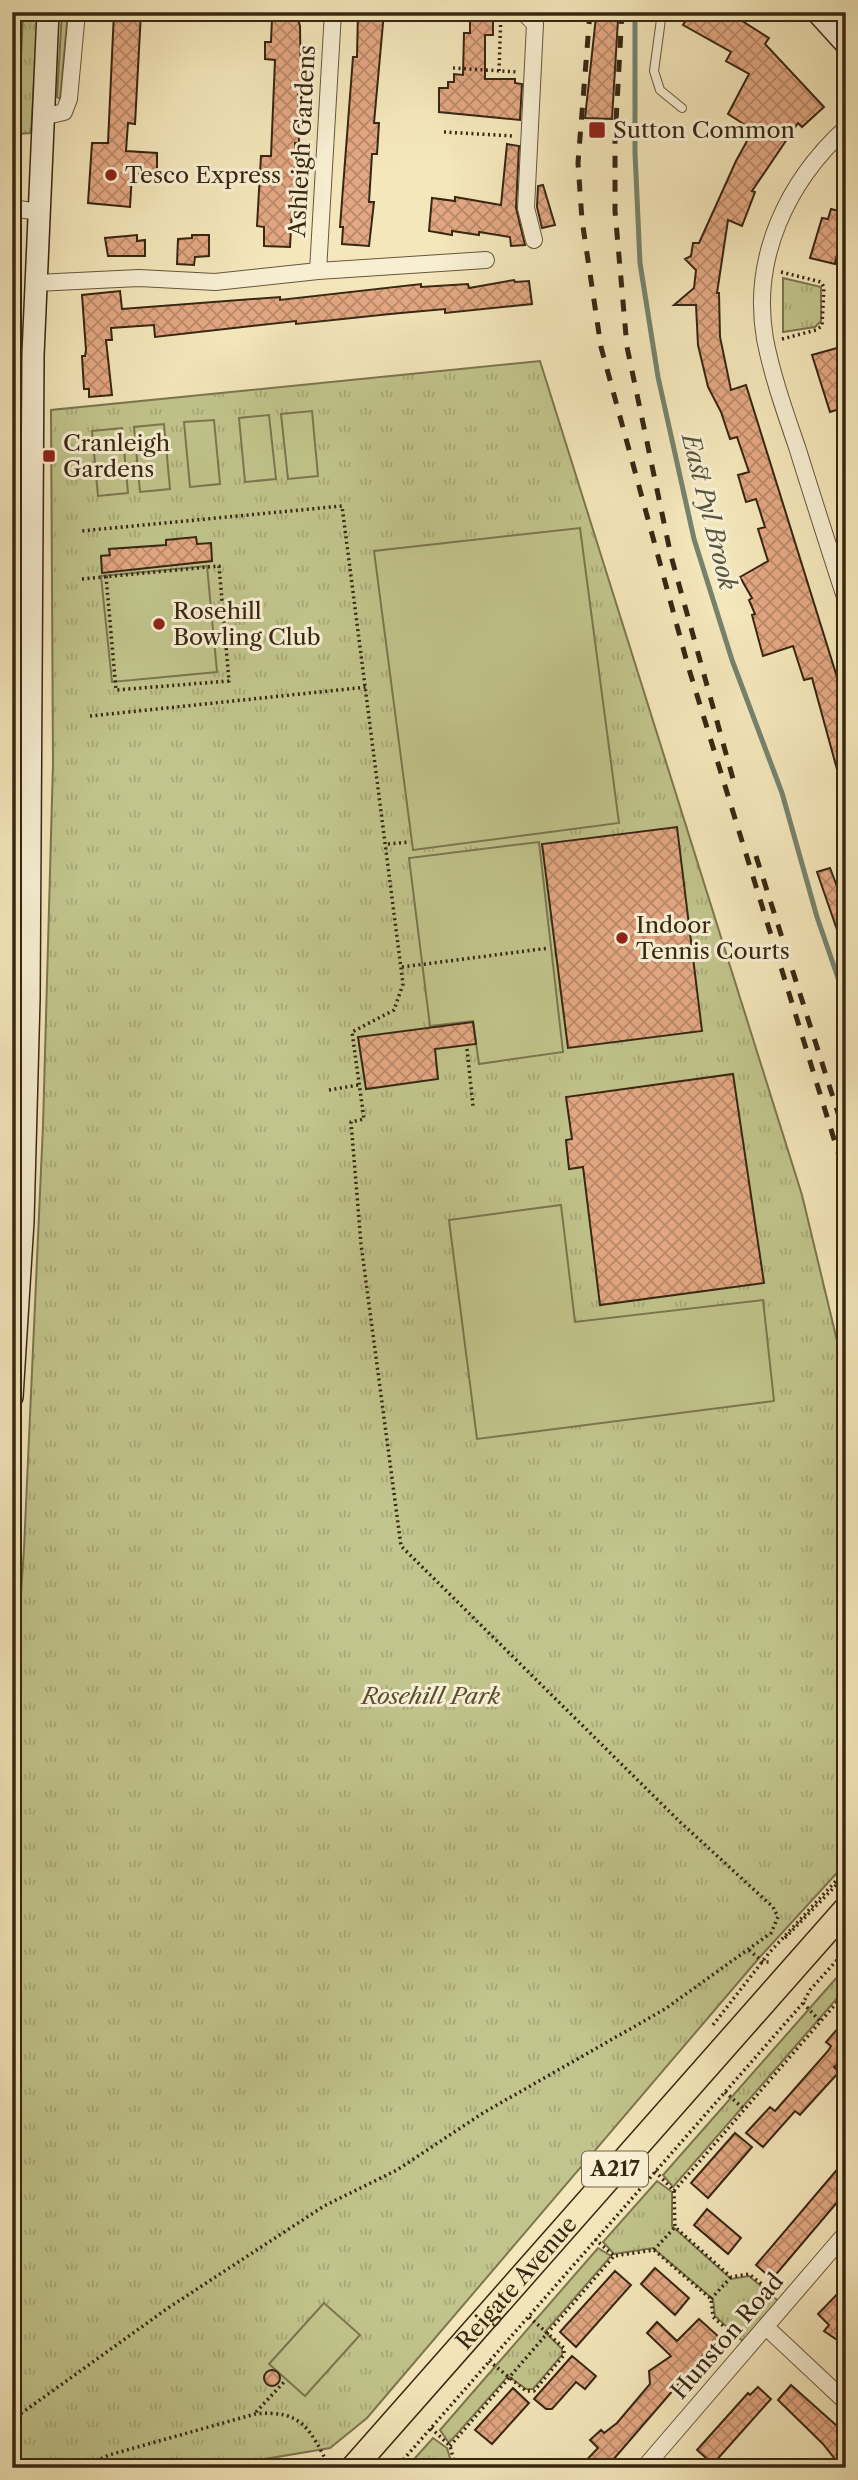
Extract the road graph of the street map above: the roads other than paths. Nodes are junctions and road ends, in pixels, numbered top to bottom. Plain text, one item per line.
1 (13, 12) edge
2 (48, 12) edge
3 (76, 12) edge
4 (333, 12) edge
5 (523, 12) edge
6 (662, 12) edge
7 (817, 12) edge
8 (12, 23) edge
9 (846, 44) edge
10 (682, 108) dead end
11 (42, 117) junction
12 (846, 128) edge
13 (12, 208) edge
14 (39, 212) junction
15 (534, 240) dead end
16 (486, 260) dead end
17 (318, 271) junction
18 (36, 283) junction
19 (22, 587) edge
20 (846, 600) edge
21 (21, 999) edge
22 (18, 1221) edge
23 (12, 1397) edge
24 (846, 1909) edge
25 (846, 2233) edge
26 (766, 2326) junction
27 (846, 2402) edge
28 (654, 2464) edge
29 (353, 2468) edge

1 - 8 street
2 - 11 main road
3 - 11 street
4 - 17 street, Ashleigh Gardens
5 - 15 street
6 - 10 lane
7 - 9 main road
11 - 14 main road
12 - 20 street
13 - 14 street
14 - 18 main road
16 - 17 street
17 - 18 street
18 - 19 main road
19 - 21 main road
21 - 22 main road
22 - 23 main road
24 - 29 highway, Reigate Avenue / A217
25 - 26 street, Hunston Road
26 - 27 street
26 - 28 street, Hunston Road

